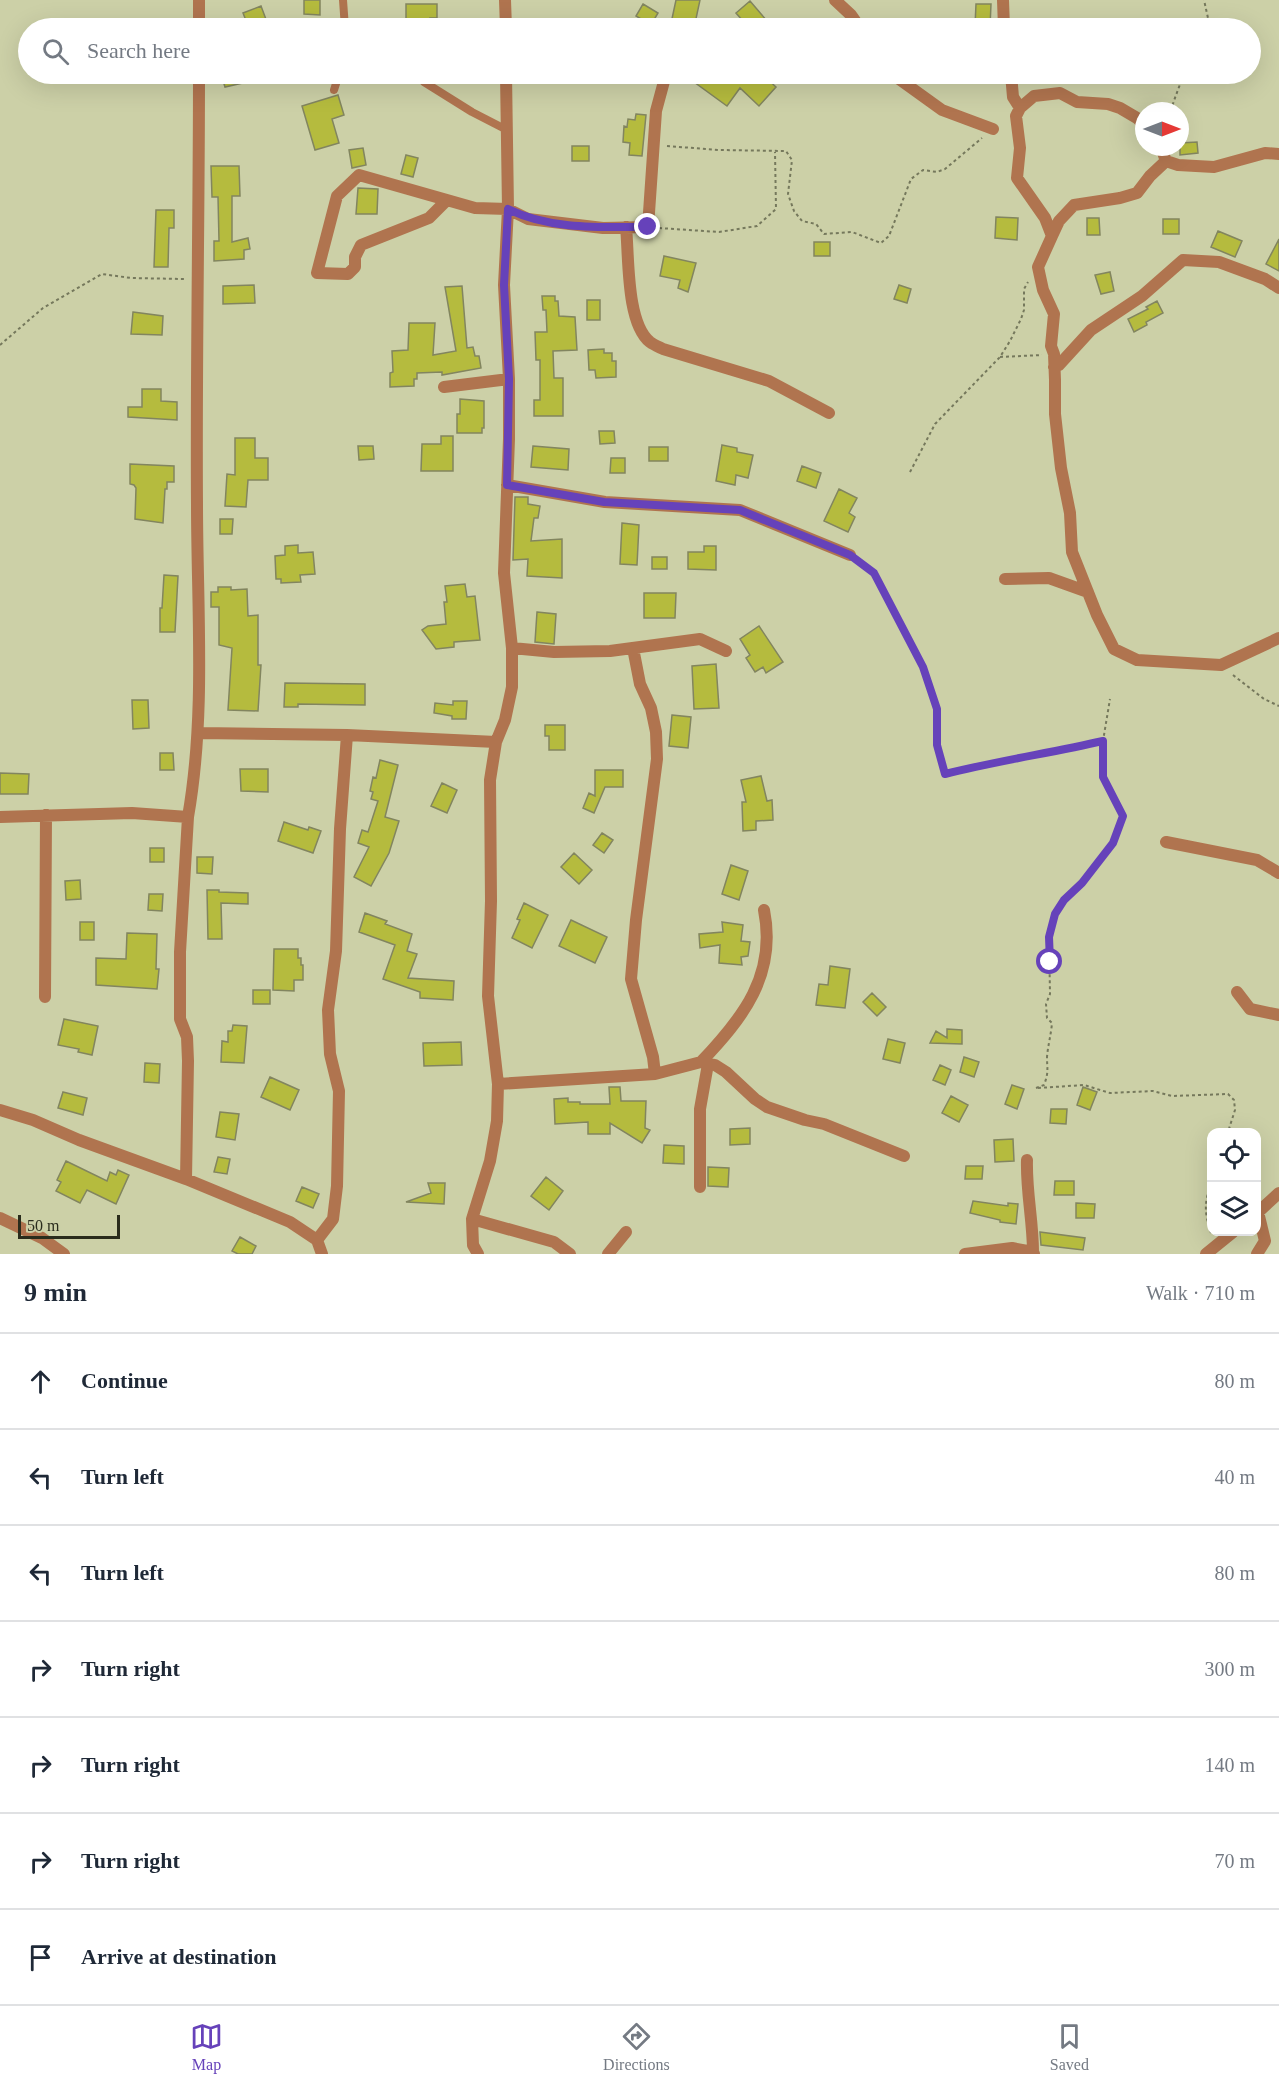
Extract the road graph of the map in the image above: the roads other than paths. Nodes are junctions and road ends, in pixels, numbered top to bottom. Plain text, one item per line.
1 (199, 0) edge
2 (343, 0) edge
3 (505, 0) edge
4 (835, 0) edge
5 (1003, 0) edge
6 (199, 18) edge
7 (344, 18) edge
8 (506, 18) edge
9 (853, 18) edge
10 (1004, 18) edge
11 (199, 84) edge
12 (336, 84) edge
13 (427, 84) edge
14 (506, 84) edge
15 (663, 84) edge
16 (906, 84) edge
17 (1012, 84) edge
18 (334, 90) dead end
19 (1020, 108) junction
20 (1135, 117) edge
21 (993, 129) road end
22 (507, 130) junction
23 (1279, 154) edge
24 (1164, 156) edge
25 (1166, 161) junction
26 (447, 200) junction
27 (508, 209) junction
28 (626, 227) junction
29 (1052, 236) junction
30 (1279, 288) edge
31 (1054, 360) junction
32 (509, 379) junction
33 (444, 387) dead end
34 (829, 413) dead end
35 (507, 485) junction
36 (850, 555) road end
37 (1005, 579) dead end
38 (1088, 592) junction
39 (1279, 638) edge
40 (512, 648) junction
41 (633, 648) junction
42 (726, 651) dead end
43 (199, 733) junction
44 (347, 735) junction
45 (496, 742) junction
46 (46, 815) junction
47 (0, 817) edge
48 (188, 817) junction
49 (1166, 842) dead end
50 (1279, 873) edge
51 (764, 910) dead end
52 (1238, 992) dead end
53 (45, 997) dead end
54 (1279, 1015) edge
55 (704, 1063) junction
56 (655, 1074) junction
57 (498, 1084) junction
58 (0, 1110) edge
59 (904, 1156) dead end
60 (1027, 1160) dead end
61 (186, 1179) junction
62 (700, 1187) dead end
63 (1279, 1193) edge
64 (1261, 1209) edge
65 (0, 1218) edge
66 (472, 1220) junction
67 (1261, 1227) edge
68 (626, 1232) dead end
69 (1228, 1236) edge
70 (316, 1240) junction
71 (1211, 1251) edge
72 (1033, 1253) edge
73 (64, 1254) edge
74 (322, 1254) edge
75 (478, 1254) edge
76 (570, 1254) edge
77 (608, 1254) edge
78 (965, 1254) edge
79 (1257, 1254) edge

1 - 6 street
2 - 7 lane
3 - 8 street
4 - 9 street
5 - 10 street
11 - 43 street
12 - 18 lane
13 - 22 lane
14 - 22 street
15 - 28 street
16 - 21 street
17 - 19 street
19 - 20 street
19 - 29 street
22 - 27 street
23 - 25 street
24 - 25 street
25 - 29 street
26 - 26 street
26 - 27 street
27 - 28 street
27 - 32 street
28 - 34 street
29 - 31 street
30 - 31 street
31 - 38 street
32 - 33 street
32 - 35 street
35 - 36 street
35 - 40 street
37 - 38 street
38 - 39 street
40 - 41 street
40 - 45 street
41 - 42 street
41 - 56 street
43 - 44 street
43 - 48 street
44 - 45 street
44 - 70 street
45 - 57 street
46 - 47 street
46 - 48 street
46 - 53 street
48 - 61 street
49 - 50 street
51 - 55 street
52 - 54 street
55 - 56 street
55 - 59 street
55 - 62 street
56 - 57 street
57 - 66 street
58 - 61 street
60 - 72 street
61 - 70 street
63 - 64 street
65 - 73 street
66 - 75 street
66 - 76 street
67 - 79 street
68 - 77 street
69 - 71 street
70 - 74 street
72 - 78 street

